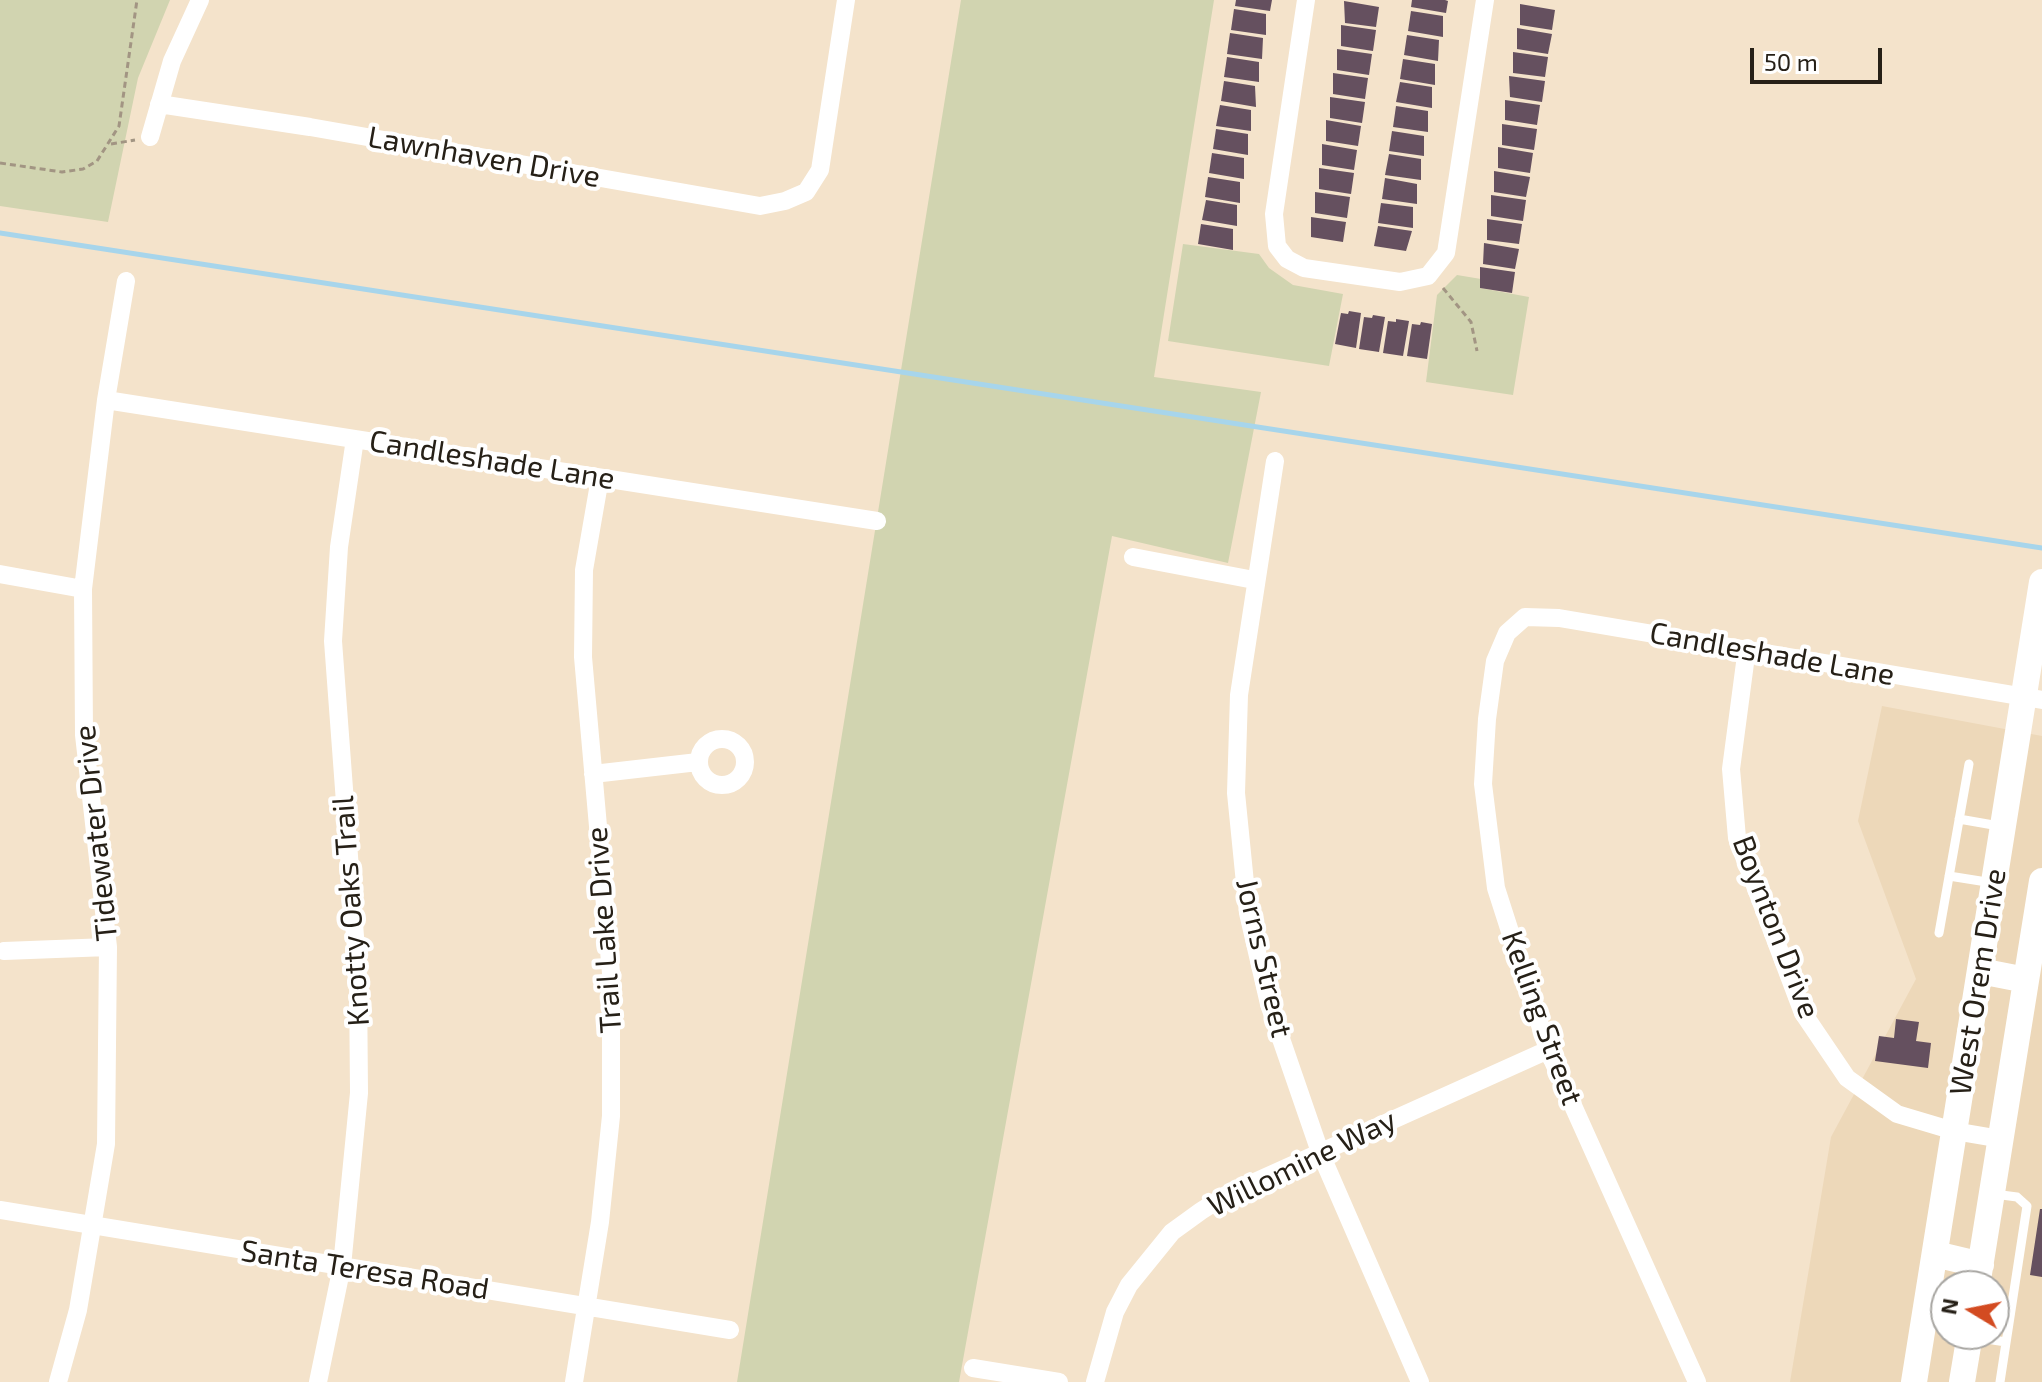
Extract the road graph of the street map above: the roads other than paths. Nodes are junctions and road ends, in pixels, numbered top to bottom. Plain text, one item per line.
1 (200, 0) edge
2 (846, 0) edge
3 (1306, 0) edge
4 (1485, 0) edge
5 (159, 104) junction
6 (150, 137) road end
7 (126, 281) dead end
8 (106, 400) junction
9 (355, 439) junction
10 (1275, 461) dead end
11 (600, 478) junction
12 (877, 521) dead end
13 (1133, 557) dead end
14 (0, 574) edge
15 (1254, 580) junction
16 (2042, 582) edge
17 (83, 589) junction
18 (1507, 633) joint
19 (1747, 648) junction
20 (2033, 698) edge
21 (698, 762) dead end
22 (1969, 764) dead end
23 (593, 774) junction
24 (1959, 819) junction
25 (2003, 826) junction
26 (1949, 876) junction
27 (2042, 881) edge
28 (1994, 883) junction
29 (1939, 933) dead end
30 (108, 947) junction
31 (4, 951) dead end
32 (1980, 971) junction
33 (2026, 980) junction
34 (1548, 1050) junction
35 (1954, 1131) junction
36 (2001, 1139) junction
37 (1320, 1152) junction
38 (1992, 1194) junction
39 (0, 1210) edge
40 (93, 1226) junction
41 (1935, 1254) junction
42 (342, 1266) junction
43 (1969, 1270) edge
44 (1980, 1270) edge
45 (588, 1306) junction
46 (2010, 1316) edge
47 (730, 1330) dead end
48 (1967, 1350) edge
49 (2005, 1350) edge
50 (973, 1368) dead end
51 (58, 1382) edge
52 (318, 1382) edge
53 (574, 1382) edge
54 (1059, 1382) edge
55 (1095, 1382) edge
56 (1420, 1382) edge
57 (1697, 1382) edge
58 (1914, 1382) edge
59 (1962, 1382) edge
60 (2000, 1382) edge

1 - 5 street
2 - 5 street, Lawnhaven Drive
3 - 4 street
5 - 6 street
7 - 8 street, Tidewater Drive
8 - 9 street, Candleshade Lane
8 - 17 street, Tidewater Drive
9 - 11 street, Candleshade Lane
9 - 42 street, Knotty Oaks Trail
10 - 15 street, Jorns Street
11 - 12 street, Candleshade Lane
11 - 23 street, Trail Lake Drive
13 - 15 street
14 - 17 street
15 - 37 street, Jorns Street
16 - 20 main road, West Orem Drive
17 - 30 street, Tidewater Drive
18 - 19 street, Candleshade Lane
18 - 34 street, Kelling Street
19 - 20 street, Candleshade Lane
19 - 35 street, Boynton Drive
20 - 25 main road, West Orem Drive
21 - 23 street
22 - 24 lane
23 - 45 street, Trail Lake Drive
24 - 25 lane
24 - 26 lane
25 - 28 main road, West Orem Drive
26 - 28 lane
26 - 29 lane
27 - 33 main road, West Orem Drive
28 - 32 main road, West Orem Drive
30 - 31 street
30 - 40 street, Tidewater Drive
32 - 33 main road
32 - 35 main road, West Orem Drive
33 - 36 main road, West Orem Drive
34 - 37 street, Willomine Way
34 - 57 street, Kelling Street
35 - 36 street, Boynton Drive
35 - 41 main road, West Orem Drive
36 - 38 main road, West Orem Drive
37 - 55 street, Willomine Way
37 - 56 street, Jorns Street
38 - 44 main road, West Orem Drive
38 - 46 lane
39 - 40 street, Santa Teresa Road
40 - 42 street, Santa Teresa Road
40 - 51 street, Tidewater Drive
41 - 43 main road
41 - 58 main road, West Orem Drive
42 - 45 street, Santa Teresa Road
42 - 52 street, Knotty Oaks Trail
45 - 47 street, Santa Teresa Road
45 - 53 street, Trail Lake Drive
48 - 59 main road
49 - 60 lane
50 - 54 street

